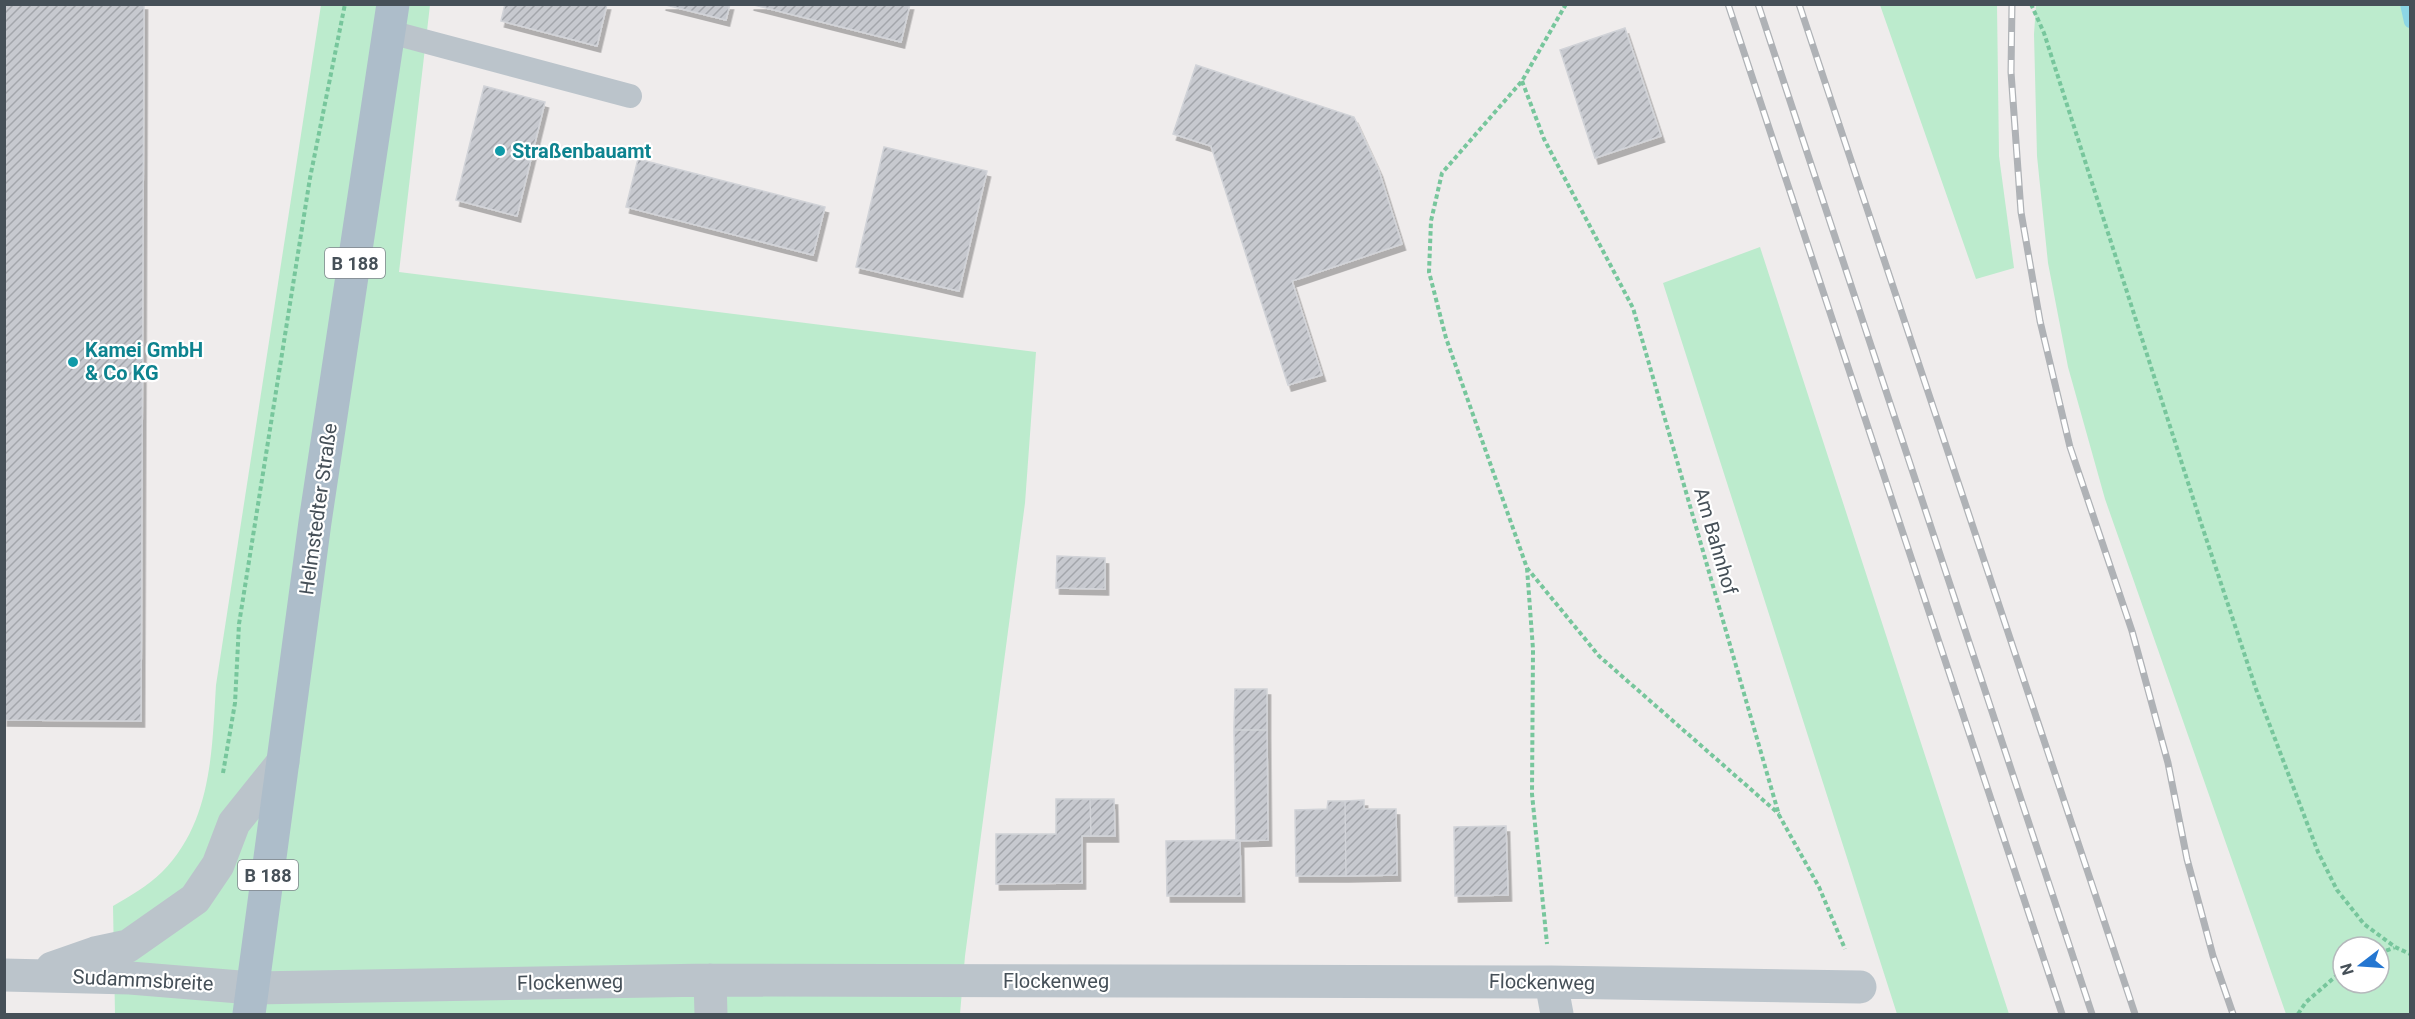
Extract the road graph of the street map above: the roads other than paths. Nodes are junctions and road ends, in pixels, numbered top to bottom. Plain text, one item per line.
1 (392, 18) edge
2 (630, 96) dead end
3 (283, 762) junction
4 (19, 975) edge
5 (710, 980) junction
6 (1551, 982) junction
7 (1860, 987) road end
8 (251, 1001) edge
9 (711, 1014) edge
10 (1557, 1014) edge

1 - 2 lane
1 - 3 main road, Helmstedter Straße / B 188
3 - 4 street, Sudammsbreite
3 - 8 main road, Helmstedter Straße / B 188
4 - 8 street, Sudammsbreite
5 - 6 street, Flockenweg
5 - 8 street, Flockenweg
5 - 9 street
6 - 7 street, Flockenweg
6 - 10 street

